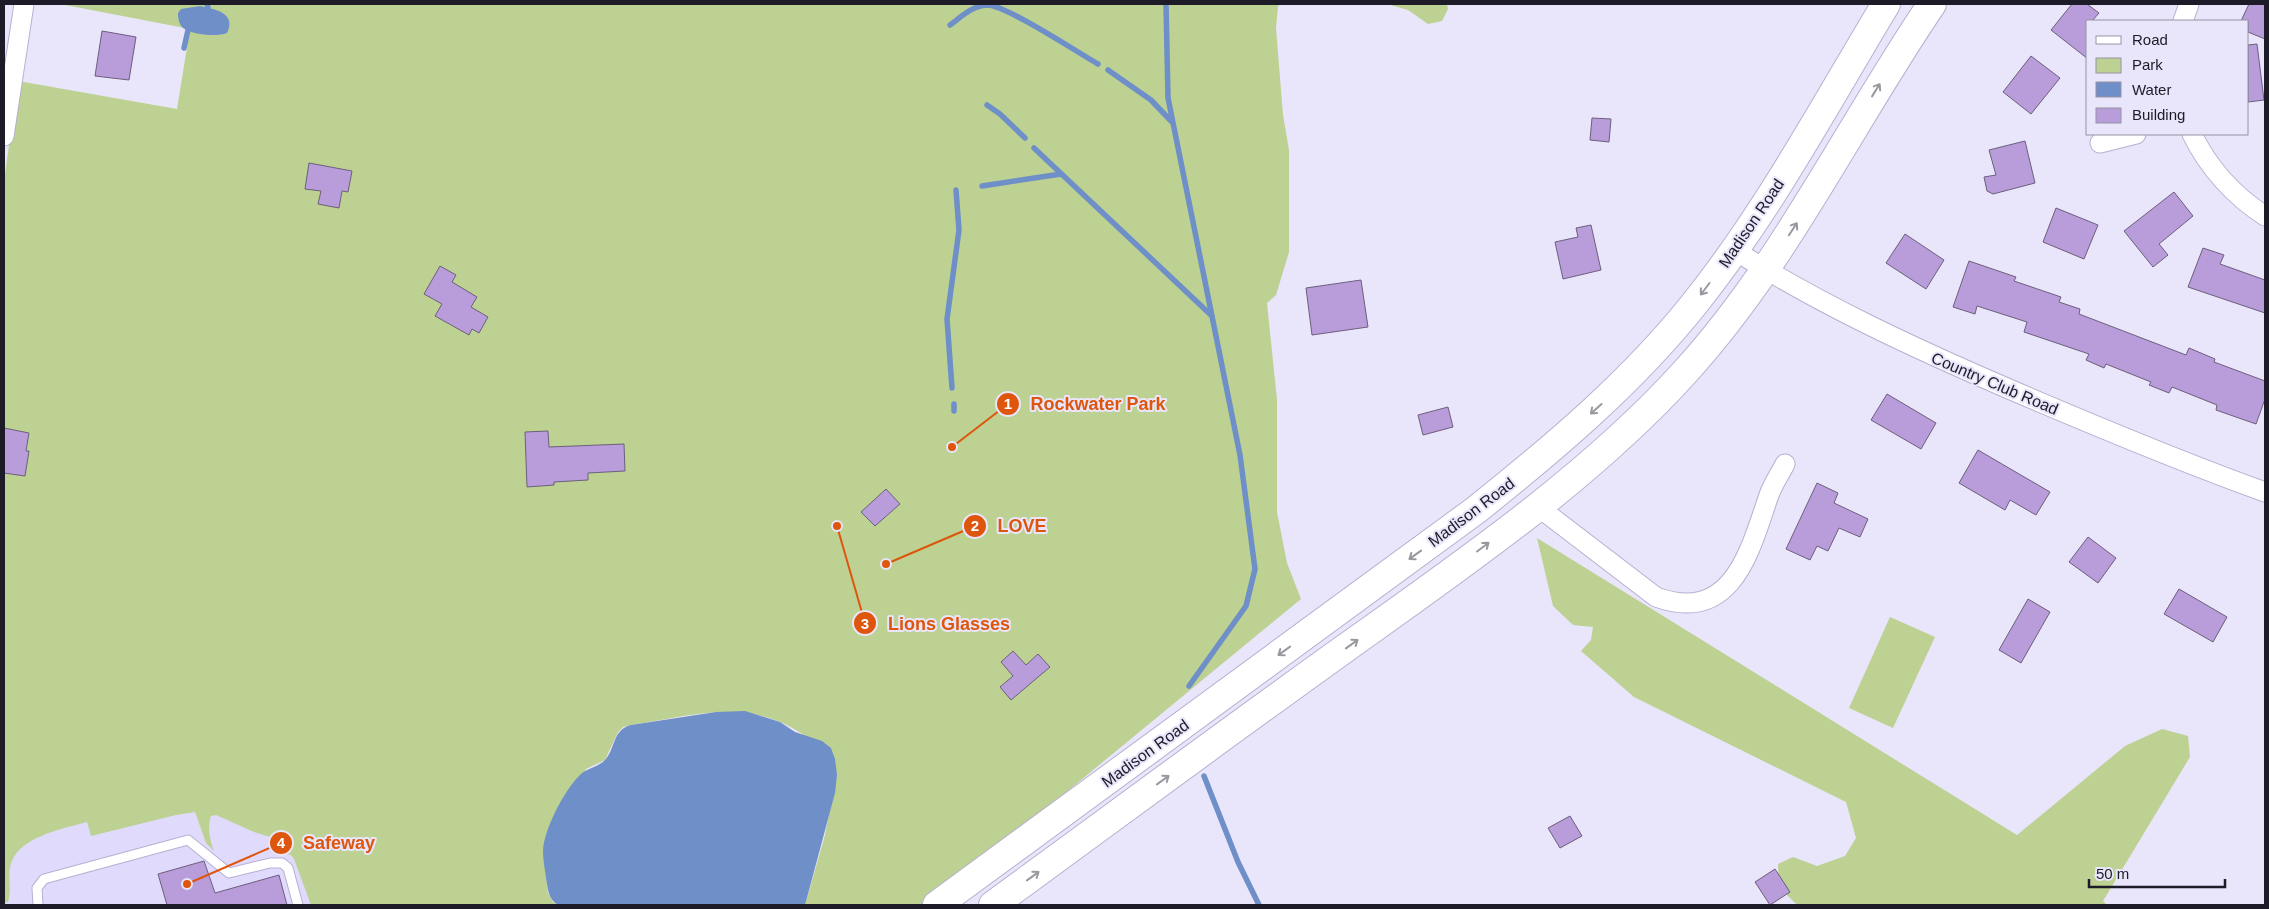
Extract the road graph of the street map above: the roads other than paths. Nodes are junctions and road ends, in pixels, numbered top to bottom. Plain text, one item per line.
1 (24, 4) edge
2 (1886, 4) edge
3 (1932, 4) edge
4 (2189, 4) edge
5 (2183, 20) edge
6 (2132, 135) edge
7 (2193, 135) edge
8 (4, 136) edge
9 (2100, 143) dead end
10 (2265, 216) edge
11 (1734, 250) junction
12 (1766, 270) junction
13 (1785, 464) dead end
14 (2265, 492) edge
15 (1537, 506) junction
16 (38, 905) edge
17 (298, 905) edge
18 (937, 905) edge
19 (994, 905) edge

1 - 8 street
2 - 11 main road, Madison Road
12 -> 3 main road, Madison Road
4 - 5 street
6 - 9 street
7 - 10 street
11 - 12 street, Country Club Road
11 -> 18 main road, Madison Road
12 - 14 street, Country Club Road
12 - 15 main road, Madison Road
13 - 15 street
19 -> 15 main road, Madison Road
16 - 17 lane

